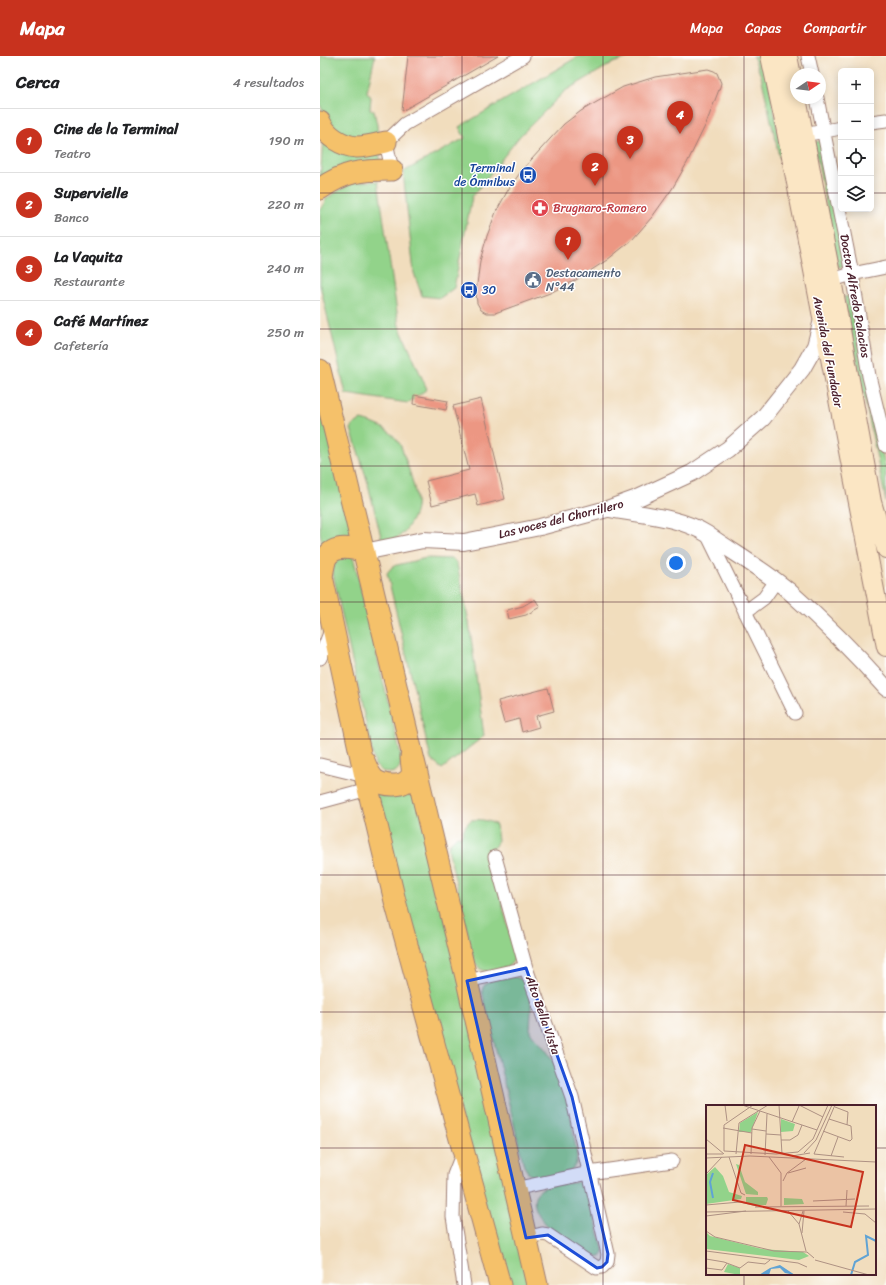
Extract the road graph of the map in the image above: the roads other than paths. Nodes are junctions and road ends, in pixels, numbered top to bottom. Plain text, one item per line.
1 (523, 56) edge
2 (770, 56) edge
3 (788, 56) edge
4 (808, 56) edge
5 (790, 68) edge
6 (811, 68) edge
7 (798, 104) edge
8 (818, 104) edge
9 (886, 120) edge
10 (320, 122) edge
11 (874, 122) edge
12 (838, 128) edge
13 (823, 131) junction
14 (805, 136) junction
15 (386, 142) junction
16 (392, 170) joint
17 (320, 189) edge
18 (886, 267) edge
19 (852, 274) junction
20 (832, 280) junction
21 (822, 320) junction
22 (321, 372) edge
23 (885, 438) edge
24 (607, 509) junction
25 (707, 534) junction
26 (886, 549) edge
27 (364, 552) junction
28 (321, 572) edge
29 (776, 581) junction
30 (745, 612) junction
31 (333, 628) junction
32 (886, 647) edge
33 (320, 658) edge
34 (886, 688) edge
35 (795, 713) dead end
36 (357, 741) junction
37 (410, 742) junction
38 (320, 765) edge
39 (366, 783) junction
40 (320, 802) edge
41 (495, 857) dead end
42 (526, 968) junction
43 (467, 982) junction
44 (463, 1152) junction
45 (672, 1161) dead end
46 (589, 1173) junction
47 (514, 1189) junction
48 (526, 1238) junction
49 (464, 1285) edge
50 (500, 1285) edge
51 (537, 1285) edge

1 - 15 street
2 - 21 main road, Avenida del Fundador
3 - 5 main road
4 - 6 street
7 - 14 main road, Avenida del Fundador
8 - 13 street, Doctor Alfredo Palacios
9 - 11 street
10 - 15 highway
12 - 13 street
13 - 14 street
13 - 19 street, Doctor Alfredo Palacios
14 - 20 main road, Avenida del Fundador
15 - 16 street
16 - 17 highway
18 - 19 street
19 - 20 street
19 - 23 street, Doctor Alfredo Palacios
20 - 26 main road, Avenida del Fundador
21 - 24 street, Las voces del Chorrillero
21 - 32 main road, Avenida del Fundador
22 - 27 highway
24 - 25 street
24 - 27 street, Las voces del Chorrillero
25 - 29 street
25 - 30 street
27 - 28 highway
27 - 37 highway
28 - 31 highway
29 - 30 street
29 - 34 street
30 - 35 street
31 - 33 street
31 - 36 highway
36 - 37 highway
36 - 39 highway
37 - 43 highway
38 - 39 street
39 - 40 street
39 - 44 highway
41 - 42 street, Alto Bella Vista
42 - 43 street
42 - 46 street, Alto Bella Vista
43 - 47 highway
44 - 49 street
44 - 50 highway
45 - 46 street
46 - 47 street
46 - 48 street, Alto Bella Vista
47 - 48 highway
48 - 51 highway

